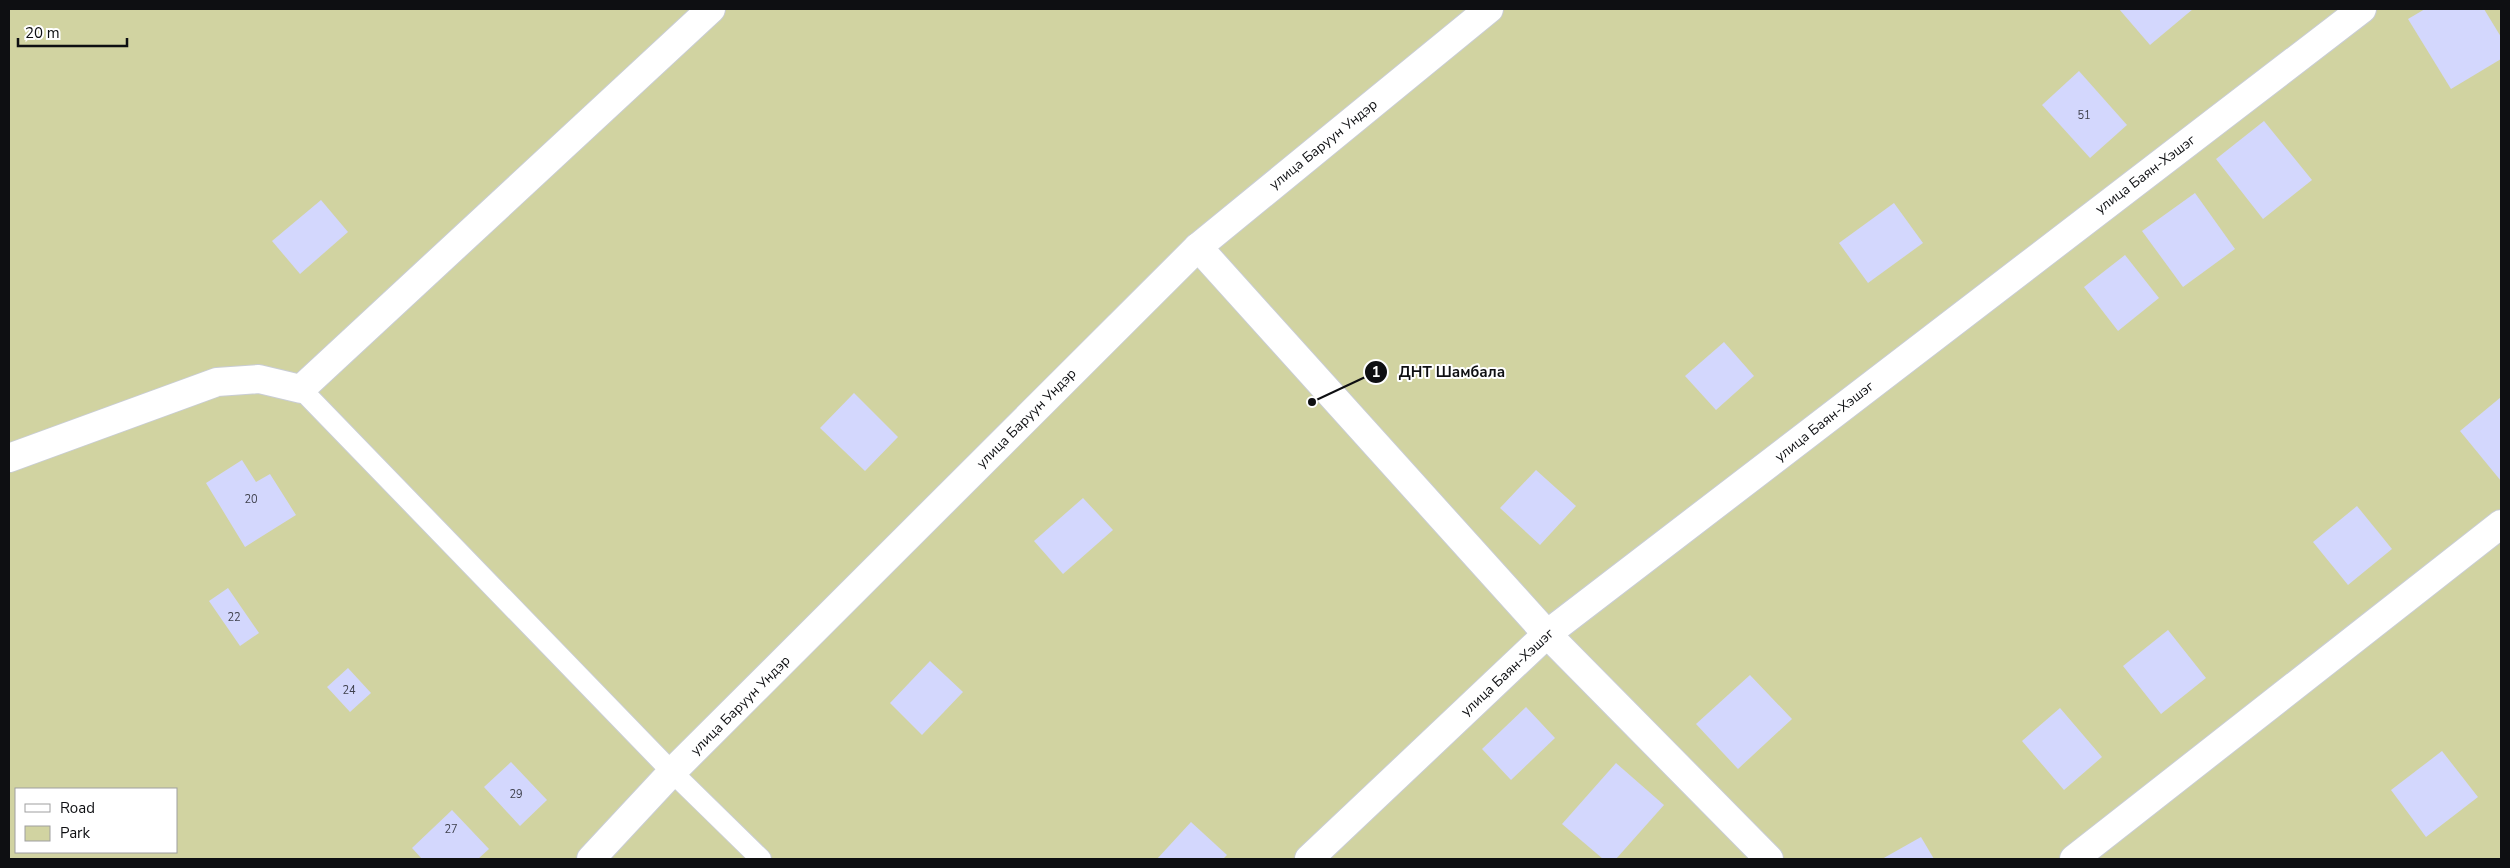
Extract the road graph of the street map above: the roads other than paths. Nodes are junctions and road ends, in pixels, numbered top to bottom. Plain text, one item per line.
1 (711, 9) edge
2 (1489, 9) edge
3 (2362, 9) edge
4 (1198, 247) junction
5 (301, 389) junction
6 (9, 458) edge
7 (2501, 524) edge
8 (1547, 634) junction
9 (672, 772) junction
10 (591, 859) edge
11 (761, 859) edge
12 (1309, 859) edge
13 (1769, 859) edge
14 (2074, 859) edge

1 - 5 street
2 - 4 street, улица Баруун Ундэр
3 - 8 street, улица Баян-Хэшэг
4 - 8 street
4 - 9 street, улица Баруун Ундэр
5 - 6 street
5 - 9 lane
7 - 14 street
8 - 12 street, улица Баян-Хэшэг
8 - 13 street
9 - 10 street, улица Баруун Ундэр
9 - 11 lane

